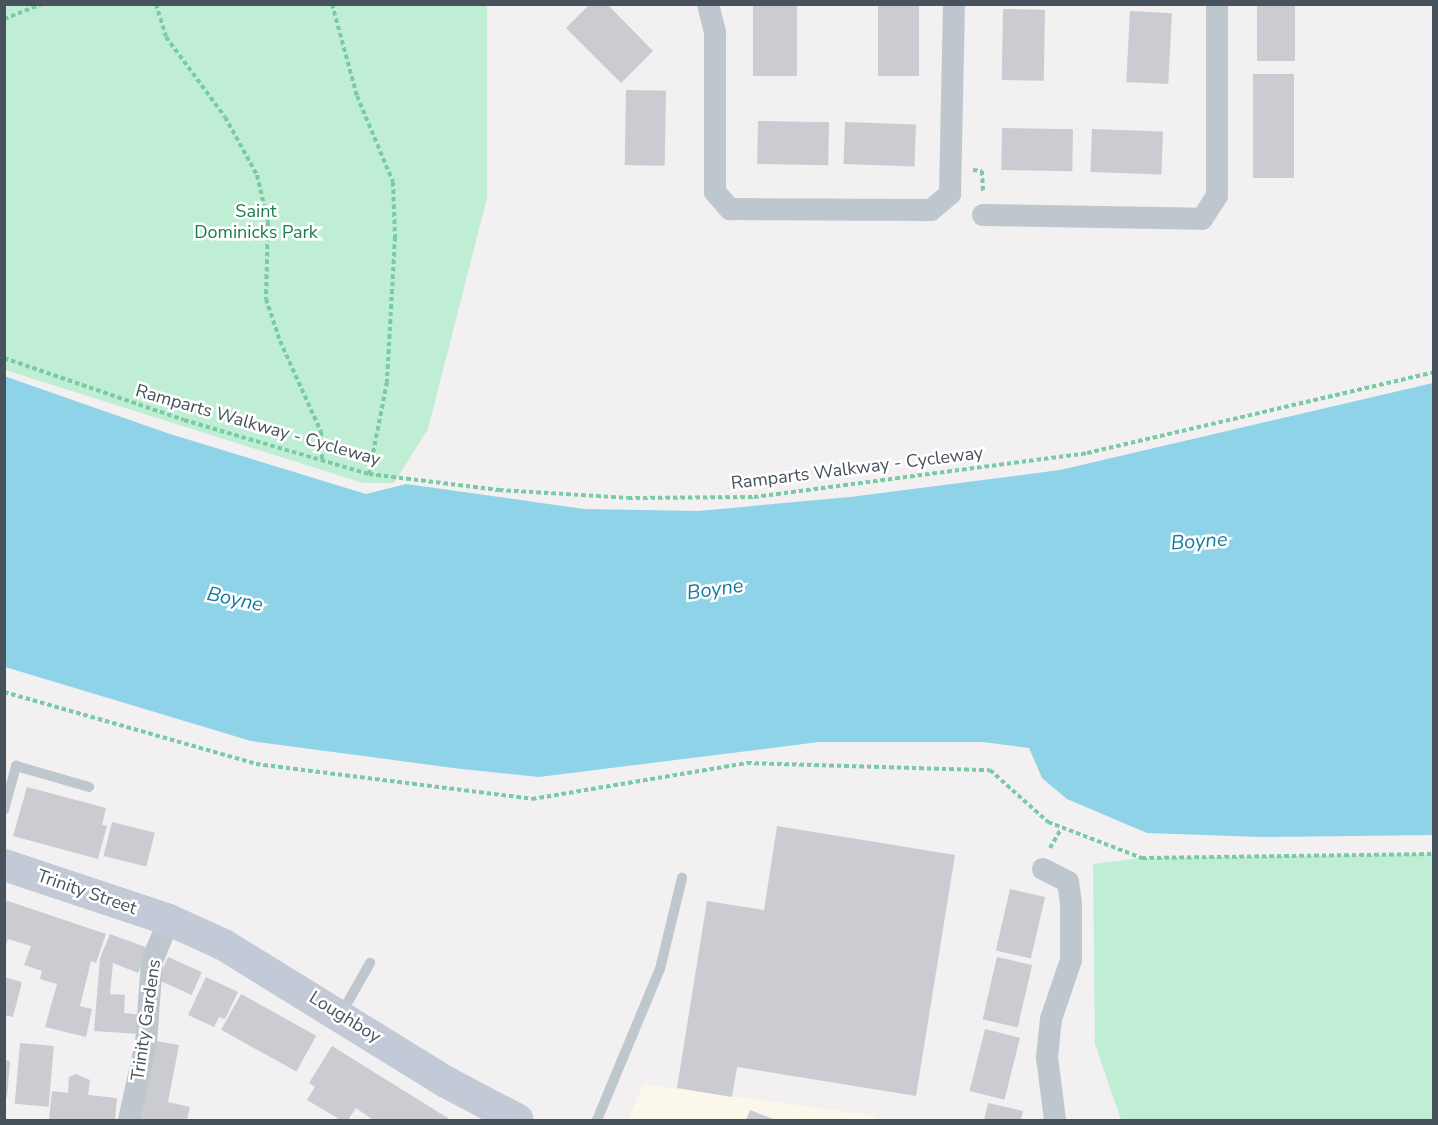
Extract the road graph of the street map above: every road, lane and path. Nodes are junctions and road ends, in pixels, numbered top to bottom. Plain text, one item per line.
1 (42, 4) edge
2 (156, 4) edge
3 (332, 4) edge
4 (708, 4) edge
5 (954, 4) edge
6 (1217, 4) edge
7 (4, 20) edge
8 (983, 214) dead end
9 (4, 358) edge
10 (1434, 372) edge
11 (322, 460) junction
12 (369, 474) junction
13 (4, 692) edge
14 (89, 787) dead end
15 (4, 810) edge
16 (1434, 854) edge
17 (4, 865) edge
18 (1043, 869) dead end
19 (682, 878) dead end
20 (168, 920) junction
21 (370, 963) dead end
22 (340, 1014) junction
23 (129, 1120) edge
24 (518, 1120) edge
25 (597, 1120) edge
26 (1055, 1120) edge

1 - 7 path
2 - 11 path
3 - 12 path
4 - 5 street
6 - 8 street
9 - 11 path, Ramparts Walkway - Cycleway
10 - 12 path, Ramparts Walkway - Cycleway
11 - 12 path, Ramparts Walkway - Cycleway
13 - 16 path
14 - 15 lane
17 - 20 main road, Trinity Street
18 - 26 street
19 - 25 lane
20 - 22 main road, Loughboy
20 - 23 street, Trinity Gardens
21 - 22 lane
22 - 24 main road, Loughboy

